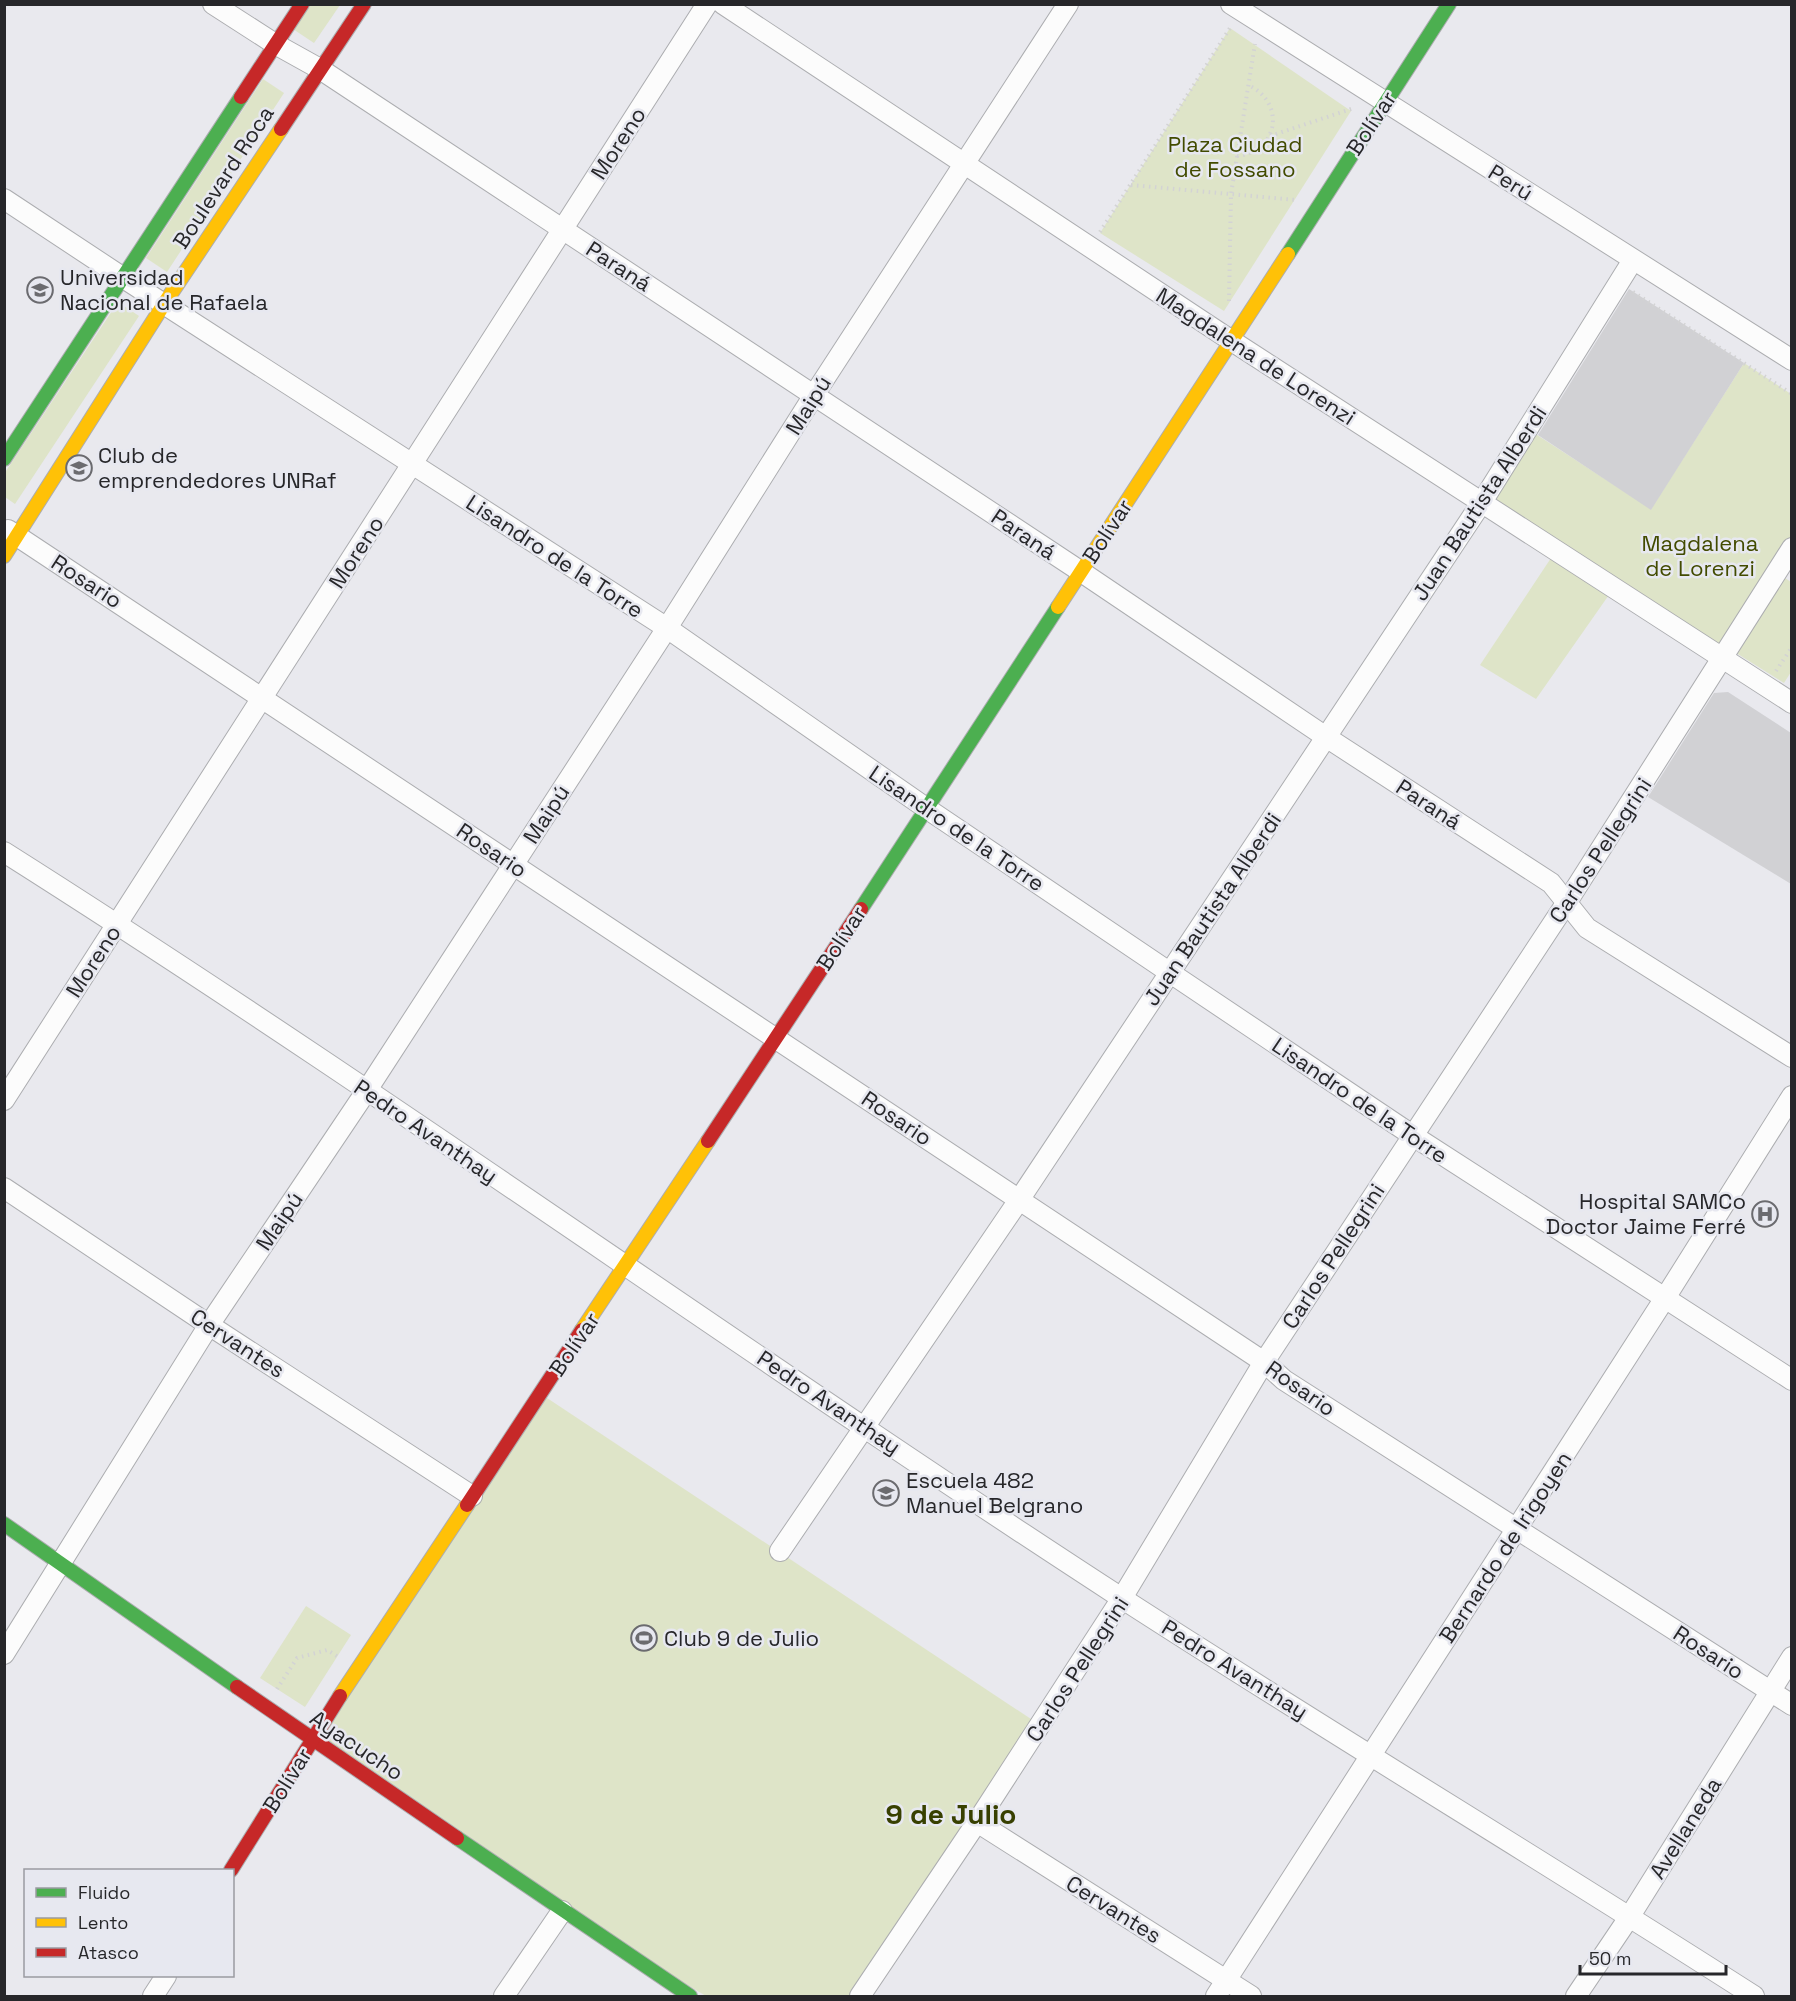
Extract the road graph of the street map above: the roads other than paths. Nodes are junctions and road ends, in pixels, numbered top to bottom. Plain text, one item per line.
1 (213, 4) edge
2 (302, 4) edge
3 (364, 4) edge
4 (707, 4) edge
5 (723, 4) edge
6 (1068, 4) edge
7 (1231, 4) edge
8 (1449, 4) edge
9 (275, 44) junction
10 (320, 69) junction
11 (1384, 102) junction
12 (964, 164) junction
13 (4, 199) edge
14 (563, 230) junction
15 (1633, 260) junction
16 (122, 278) junction
17 (164, 304) junction
18 (1232, 341) junction
19 (1791, 360) edge
20 (814, 395) junction
21 (4, 459) edge
22 (412, 464) junction
23 (1482, 502) junction
24 (11, 531) edge
25 (1791, 548) edge
26 (4, 556) edge
27 (1080, 571) junction
28 (667, 628) junction
29 (1722, 657) junction
30 (263, 697) junction
31 (1791, 703) edge
32 (1326, 737) junction
33 (926, 808) junction
34 (4, 852) edge
35 (513, 864) junction
36 (1567, 902) junction
37 (117, 923) junction
38 (1169, 972) junction
39 (776, 1038) junction
40 (1791, 1057) edge
41 (366, 1090) junction
42 (1791, 1095) edge
43 (4, 1100) edge
44 (1412, 1135) junction
45 (4, 1188) edge
46 (1020, 1200) junction
47 (626, 1266) junction
48 (1665, 1298) junction
49 (209, 1325) junction
50 (1264, 1362) junction
51 (1791, 1380) edge
52 (865, 1426) junction
53 (472, 1496) junction
54 (4, 1524) edge
55 (1517, 1528) junction
56 (780, 1551) dead end
57 (62, 1564) junction
58 (1122, 1598) junction
59 (4, 1654) edge
60 (1791, 1657) edge
61 (1770, 1692) junction
62 (1791, 1705) edge
63 (312, 1739) junction
64 (1371, 1755) junction
65 (978, 1822) junction
66 (232, 1869) edge
67 (562, 1911) junction
68 (1630, 1916) junction
69 (165, 1977) edge
70 (1221, 1988) edge
71 (153, 1996) edge
72 (504, 1996) edge
73 (690, 1996) edge
74 (860, 1996) edge
75 (1251, 1996) edge
76 (1576, 1996) edge
77 (1754, 1996) edge

1 - 9 street, Paraná
2 - 9 street, Boulevard Roca
3 - 10 street, Boulevard Roca
4 - 14 street, Moreno
5 - 12 street, Magdalena de Lorenzi
6 - 12 street, Maipú
7 - 11 street, Perú
8 - 11 street, Bolívar
9 - 10 street, Paraná
9 - 16 street, Boulevard Roca
10 - 14 street, Paraná
10 - 17 street, Boulevard Roca
11 - 15 street, Perú
11 - 18 street, Bolívar
12 - 18 street, Magdalena de Lorenzi
12 - 20 street, Maipú
13 - 16 street, Lisandro de la Torre
14 - 20 street, Paraná
14 - 22 street, Moreno
15 - 19 street, Perú
15 - 23 street, Juan Bautista Alberdi
16 - 17 street, Lisandro de la Torre
16 - 21 street, Boulevard Roca
17 - 22 street, Lisandro de la Torre
17 - 24 street, Boulevard Roca
18 - 23 street, Magdalena de Lorenzi
18 - 27 street, Bolívar
20 - 27 street, Paraná
20 - 28 street, Maipú
22 - 28 street, Lisandro de la Torre
22 - 30 street, Moreno
23 - 29 street, Magdalena de Lorenzi
23 - 32 street, Juan Bautista Alberdi
24 - 26 street, Boulevard Roca
24 - 30 street, Rosario
25 - 29 street, Carlos Pellegrini
27 - 32 street, Paraná
27 - 33 street, Bolívar
28 - 33 street, Lisandro de la Torre
28 - 35 street, Maipú
29 - 31 street, Magdalena de Lorenzi
29 - 36 street, Carlos Pellegrini
30 - 35 street, Rosario
30 - 37 street, Moreno
32 - 36 street, Paraná
32 - 38 street, Juan Bautista Alberdi
33 - 38 street, Lisandro de la Torre
33 - 39 street, Bolívar
34 - 37 street, Pedro Avanthay
35 - 39 street, Rosario
35 - 41 street, Maipú
36 - 40 street, Paraná
36 - 44 street, Carlos Pellegrini
37 - 41 street, Pedro Avanthay
37 - 43 street, Moreno
38 - 44 street, Lisandro de la Torre
38 - 46 street, Juan Bautista Alberdi
39 - 46 street, Rosario
39 - 47 street, Bolívar
41 - 47 street, Pedro Avanthay
41 - 49 street, Maipú
42 - 48 street, Bernardo de Irigoyen
44 - 48 street, Lisandro de la Torre
44 - 50 street, Carlos Pellegrini
45 - 49 street, Cervantes
46 - 50 street, Rosario
46 - 52 street, Juan Bautista Alberdi
47 - 52 street, Pedro Avanthay
47 - 53 street, Bolívar
48 - 51 street, Lisandro de la Torre
48 - 55 street, Bernardo de Irigoyen
49 - 53 street, Cervantes
49 - 57 street, Maipú
50 - 55 street, Rosario
50 - 58 street, Carlos Pellegrini
52 - 56 street, Juan Bautista Alberdi
52 - 58 street, Pedro Avanthay
53 - 63 street, Bolívar
54 - 57 street, Ayacucho
55 - 61 street, Rosario
55 - 64 street, Bernardo de Irigoyen
57 - 59 street, Maipú
57 - 63 street, Ayacucho
58 - 64 street, Pedro Avanthay
58 - 65 street, Carlos Pellegrini
60 - 61 street, Avellaneda
61 - 62 street, Rosario
61 - 68 street, Avellaneda
63 - 66 street, Bolívar
63 - 67 street, Ayacucho
64 - 68 street, Pedro Avanthay
64 - 70 street, Bernardo de Irigoyen
65 - 70 street, Cervantes
65 - 74 street, Carlos Pellegrini
67 - 72 street
67 - 73 street, Ayacucho
68 - 76 street, Avellaneda
68 - 77 street, Pedro Avanthay
69 - 71 street
70 - 75 street, Cervantes

